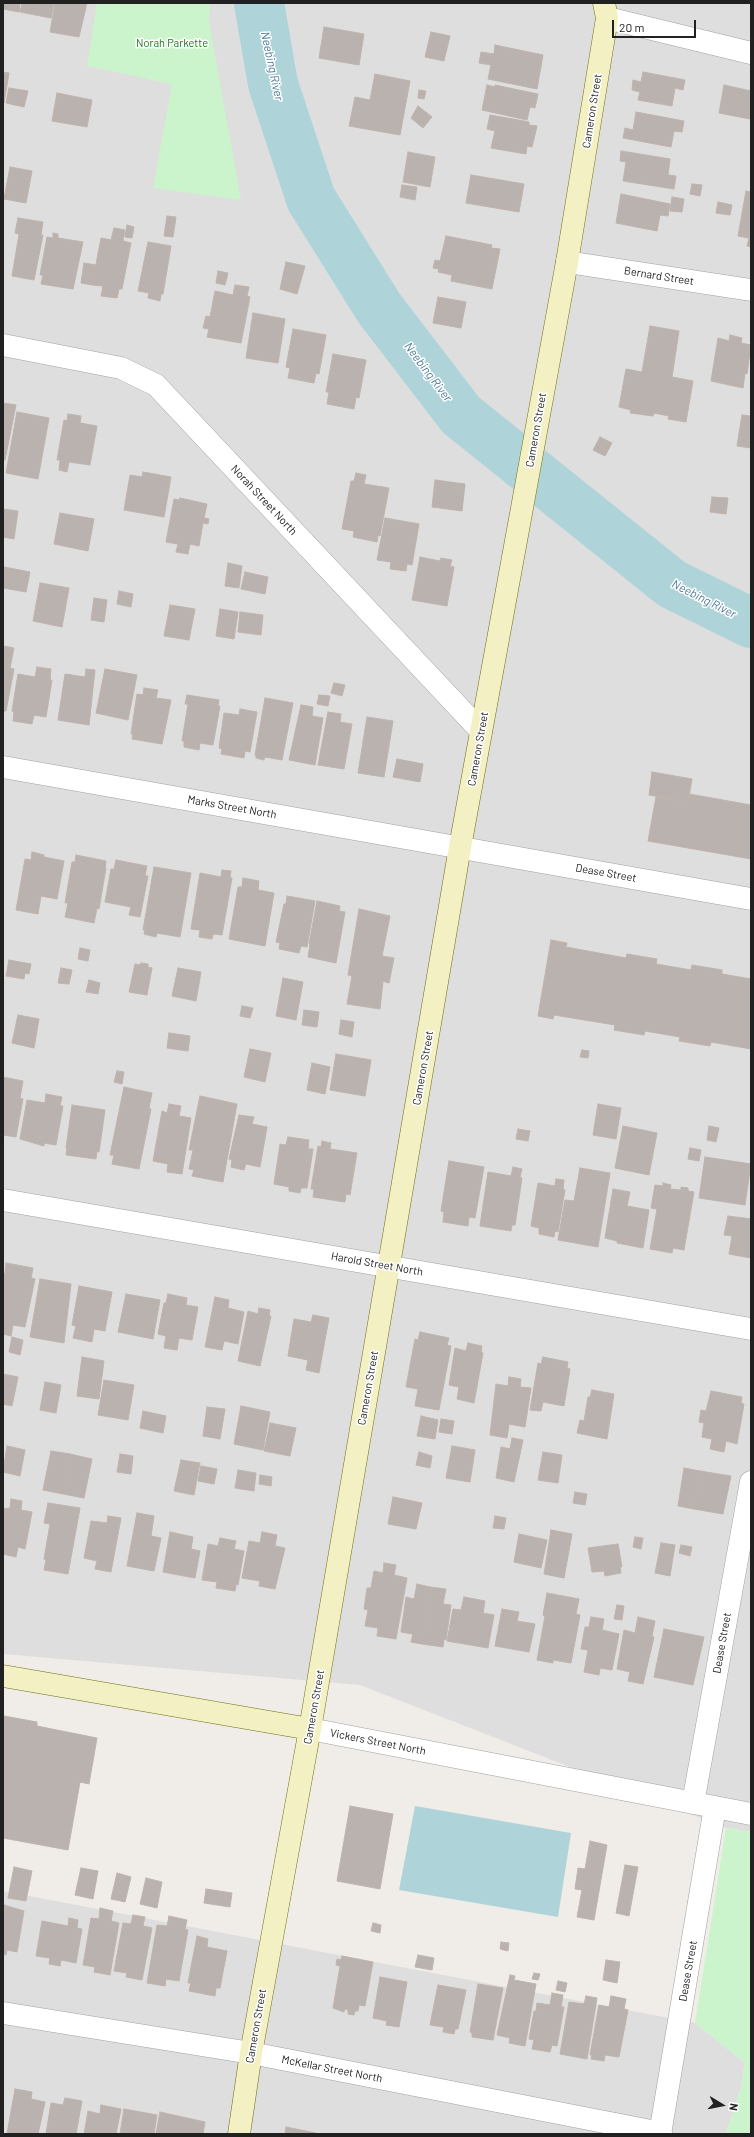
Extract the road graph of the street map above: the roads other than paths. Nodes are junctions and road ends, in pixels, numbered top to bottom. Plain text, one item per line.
1 (606, 11) edge
2 (751, 53) edge
3 (567, 262) junction
4 (751, 290) edge
5 (3, 345) edge
6 (481, 731) junction
7 (3, 767) edge
8 (460, 847) junction
9 (751, 899) edge
10 (3, 1200) edge
11 (389, 1266) junction
12 (751, 1329) edge
13 (751, 1482) edge
14 (3, 1676) edge
15 (310, 1729) junction
16 (693, 1804) junction
17 (715, 1807) junction
18 (751, 1814) edge
19 (3, 2013) edge
20 (250, 2053) junction
21 (660, 2133) edge
22 (239, 2134) edge

1 - 2 street
1 - 3 street, Cameron Street
3 - 4 street, Bernard Street
3 - 6 street, Cameron Street
5 - 6 street, Norah Street North
6 - 8 street, Cameron Street
7 - 8 street, Marks Street North
8 - 9 street, Dease Street
8 - 11 street, Cameron Street
10 - 11 street, Harold Street North
11 - 12 street, Harold Street North
11 - 15 street, Cameron Street
13 - 16 street, Dease Street
14 - 15 street, Vickers Street North
15 - 16 street, Vickers Street North
15 - 20 street, Cameron Street
16 - 17 street, Vickers Street North
17 - 18 street, Vickers Street North
17 - 21 street, Dease Street
19 - 20 street, McKellar Street North
20 - 21 street, McKellar Street North
20 - 22 street, Cameron Street

